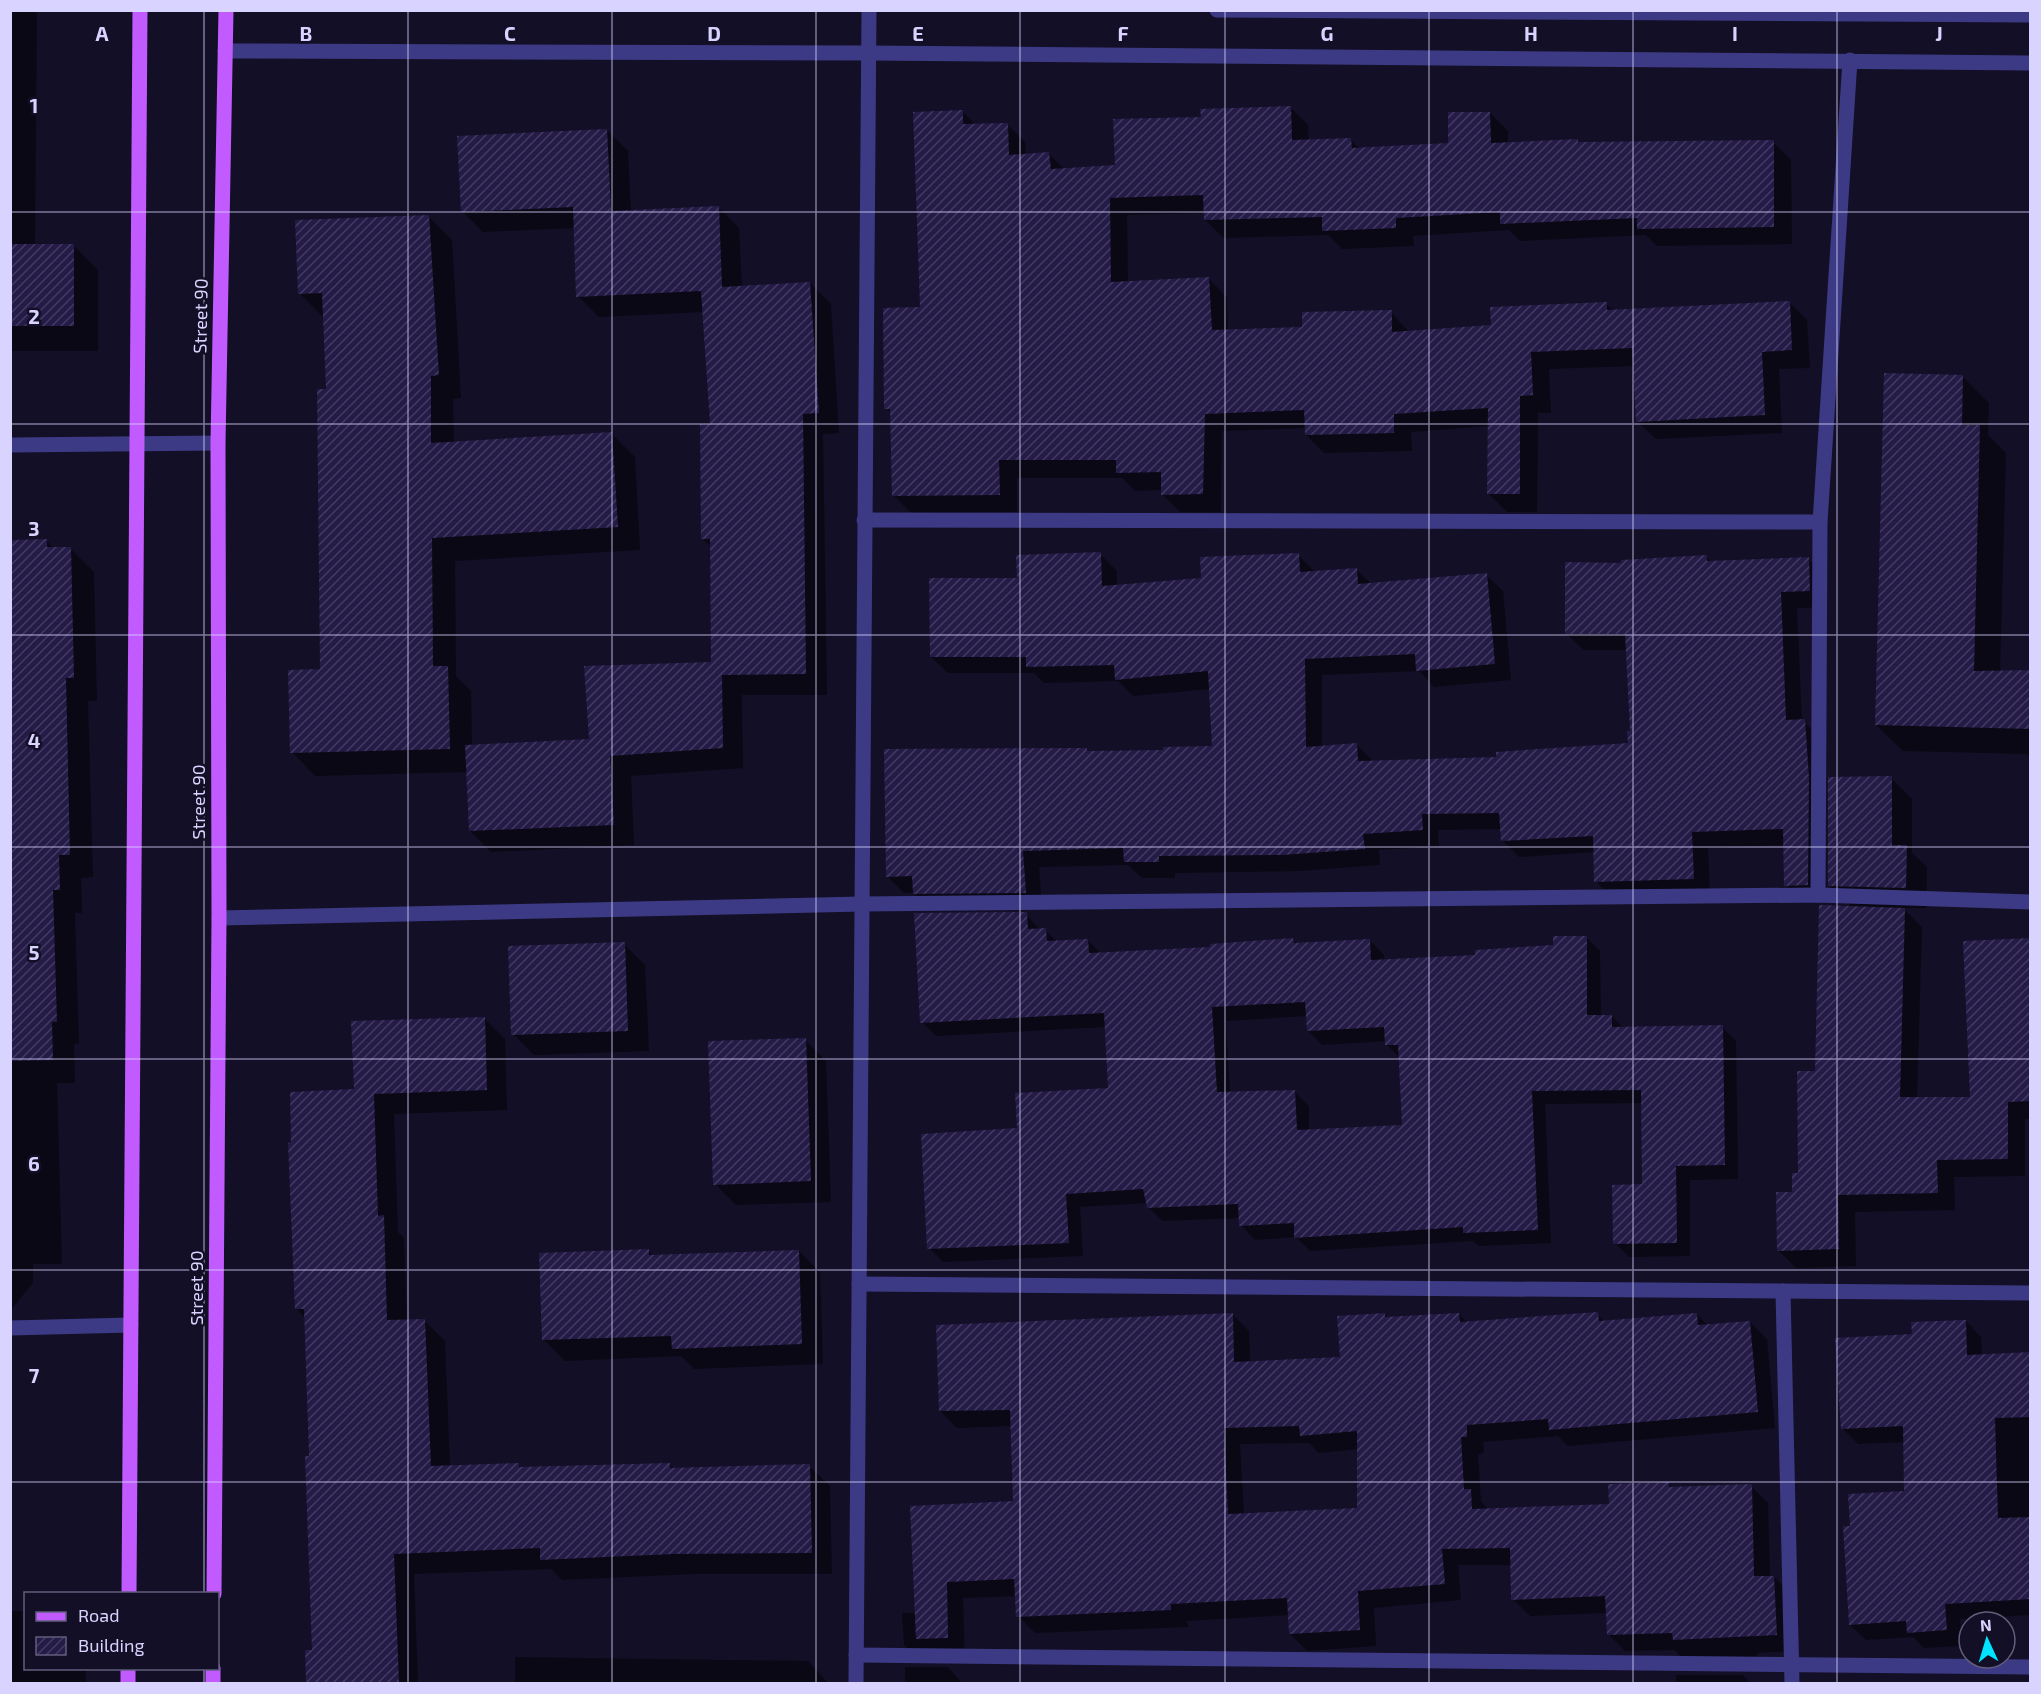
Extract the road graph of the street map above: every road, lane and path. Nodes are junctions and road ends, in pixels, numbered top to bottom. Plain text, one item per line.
1 (140, 10) edge
2 (226, 10) edge
3 (869, 10) edge
4 (1217, 10) edge
5 (1892, 12) edge
6 (2031, 15) edge
7 (225, 51) junction
8 (868, 53) junction
9 (1850, 60) junction
10 (2031, 63) edge
11 (218, 443) junction
12 (139, 444) junction
13 (10, 446) edge
14 (864, 520) junction
15 (1820, 522) junction
16 (1818, 895) junction
17 (2031, 902) edge
18 (862, 904) junction
19 (219, 918) junction
20 (859, 1284) junction
21 (1783, 1291) junction
22 (2031, 1293) edge
23 (131, 1325) junction
24 (10, 1328) edge
25 (129, 1592) edge
26 (214, 1592) edge
27 (856, 1654) junction
28 (1792, 1665) junction
29 (2031, 1667) edge
30 (856, 1683) edge
31 (1792, 1683) edge

1 - 12 main road
2 - 7 main road, Street 90
3 - 8 street
4 - 5 street
5 - 6 street
7 - 8 street
7 - 11 main road, Street 90
8 - 9 street
8 - 14 street
9 - 10 street
9 - 15 street
11 - 12 street
11 - 19 main road, Street 90
12 - 13 street
12 - 23 main road
14 - 15 street
14 - 18 street
15 - 16 street
16 - 17 street
16 - 18 street
18 - 19 street
18 - 20 street
19 - 26 main road, Street 90
20 - 21 street
20 - 27 street
21 - 22 street
21 - 28 street
23 - 24 street
23 - 25 main road
27 - 28 street
27 - 30 street
28 - 29 street
28 - 31 street

